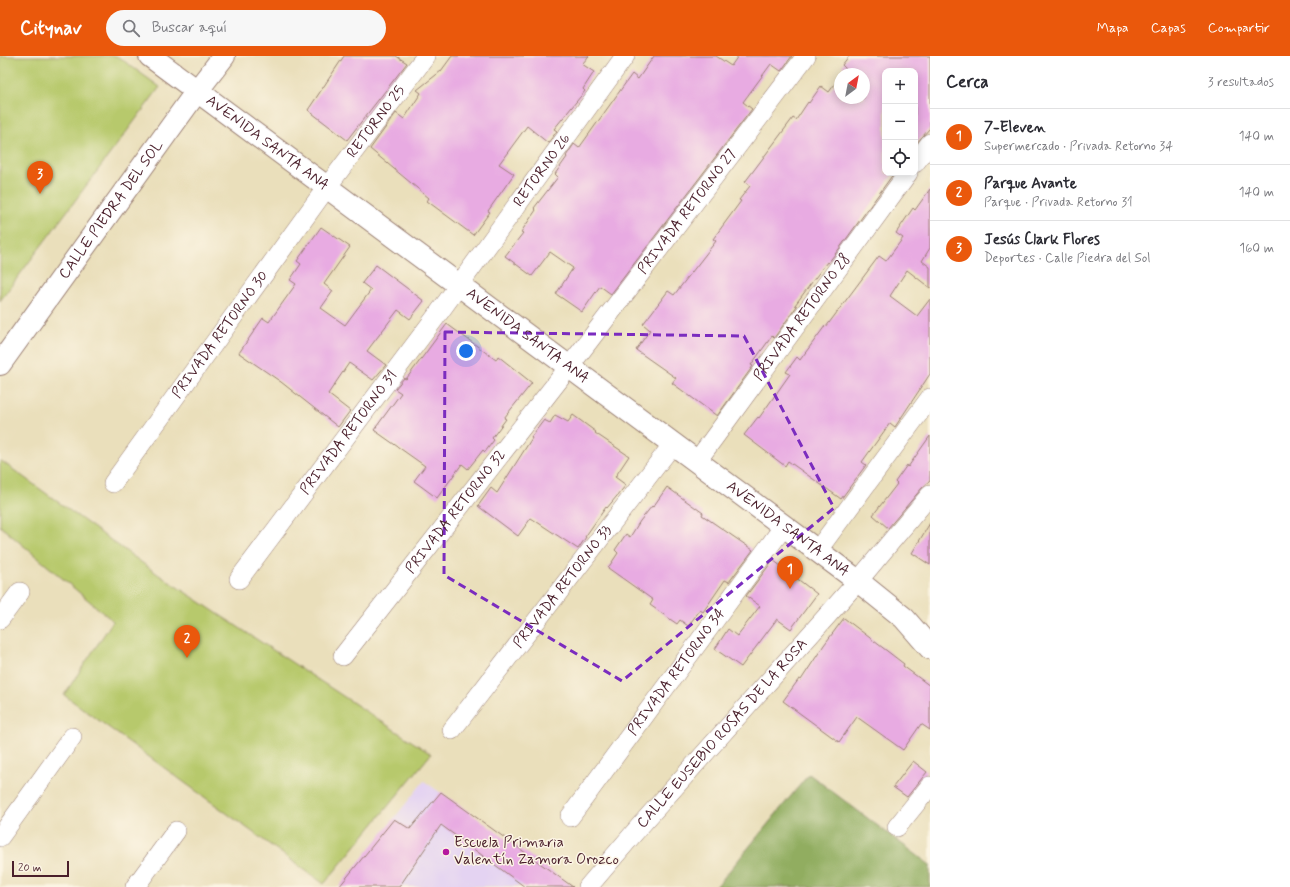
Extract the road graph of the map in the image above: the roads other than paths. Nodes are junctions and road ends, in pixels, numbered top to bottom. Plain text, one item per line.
1 (150, 56) edge
2 (224, 56) edge
3 (426, 56) edge
4 (625, 56) edge
5 (806, 56) edge
6 (197, 91) junction
7 (930, 143) edge
8 (918, 159) edge
9 (906, 176) edge
10 (327, 187) junction
11 (459, 285) junction
12 (0, 364) edge
13 (570, 367) junction
14 (930, 398) edge
15 (673, 444) junction
16 (696, 461) junction
17 (113, 483) dead end
18 (930, 495) edge
19 (784, 526) junction
20 (817, 550) junction
21 (239, 579) dead end
22 (858, 581) junction
23 (20, 592) dead end
24 (904, 618) junction
25 (0, 619) edge
26 (930, 631) edge
27 (930, 648) edge
28 (343, 656) dead end
29 (452, 730) dead end
30 (72, 737) dead end
31 (930, 786) edge
32 (570, 817) dead end
33 (897, 827) dead end
34 (176, 831) dead end
35 (0, 837) edge
36 (135, 887) edge
37 (588, 887) edge

1 - 6 main road, AVENIDA SANTA ANA
2 - 6 main road, CALLE PIEDRA DEL SOL
3 - 10 street, RETORNO 25
4 - 11 street, RETORNO 26
5 - 13 street, PRIVADA RETORNO 27
6 - 10 main road, AVENIDA SANTA ANA
6 - 12 main road, CALLE PIEDRA DEL SOL
7 - 8 street
9 - 16 street, PRIVADA RETORNO 28
10 - 11 main road, AVENIDA SANTA ANA
10 - 17 street, PRIVADA RETORNO 30
11 - 13 main road, AVENIDA SANTA ANA
11 - 21 street, PRIVADA RETORNO 31
13 - 15 main road, AVENIDA SANTA ANA
13 - 28 street, PRIVADA RETORNO 32
14 - 20 street
15 - 16 main road, AVENIDA SANTA ANA
15 - 29 street, PRIVADA RETORNO 33
16 - 19 main road, AVENIDA SANTA ANA
18 - 22 street, CALLE EUSEBIO ROSAS DE LA ROSA
19 - 20 main road, AVENIDA SANTA ANA
19 - 32 street, PRIVADA RETORNO 34
20 - 22 main road, AVENIDA SANTA ANA
22 - 24 main road, AVENIDA SANTA ANA
22 - 37 street, CALLE EUSEBIO ROSAS DE LA ROSA
23 - 25 street
24 - 26 main road, AVENIDA SANTA ANA
24 - 27 main road, AVENIDA SANTA ANA
30 - 35 street
31 - 33 street
34 - 36 street

